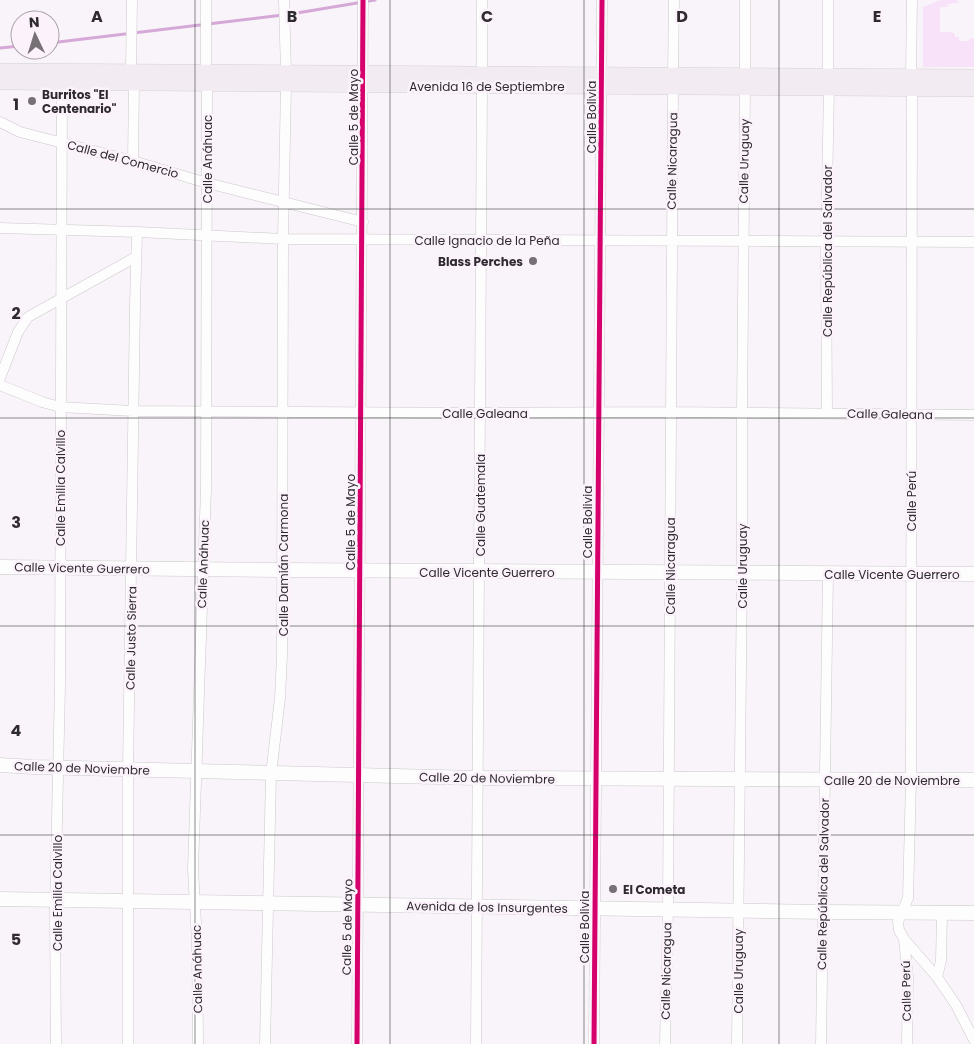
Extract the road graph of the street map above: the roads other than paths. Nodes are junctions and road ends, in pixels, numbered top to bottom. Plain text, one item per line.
1 (132, 0) edge
2 (206, 0) edge
3 (363, 0) edge
4 (482, 0) edge
5 (602, 0) edge
6 (674, 0) edge
7 (745, 0) edge
8 (828, 0) edge
9 (912, 0) edge
10 (284, 5) edge
11 (0, 71) edge
12 (974, 77) edge
13 (132, 78) junction
14 (207, 78) junction
15 (286, 79) junction
16 (364, 80) junction
17 (482, 80) junction
18 (601, 81) junction
19 (673, 81) junction
20 (0, 82) edge
21 (745, 82) junction
22 (828, 82) junction
23 (62, 83) junction
24 (911, 83) junction
25 (974, 89) edge
26 (0, 122) edge
27 (61, 143) junction
28 (133, 161) junction
29 (207, 183) junction
30 (284, 202) junction
31 (363, 222) junction
32 (0, 228) edge
33 (62, 229) junction
34 (137, 232) junction
35 (208, 235) junction
36 (283, 239) junction
37 (363, 240) junction
38 (481, 240) junction
39 (601, 240) junction
40 (670, 240) junction
41 (744, 241) junction
42 (826, 242) junction
43 (912, 242) junction
44 (974, 242) edge
45 (136, 256) junction
46 (60, 298) junction
47 (0, 378) edge
48 (0, 386) edge
49 (60, 408) junction
50 (133, 410) junction
51 (206, 411) junction
52 (284, 412) junction
53 (359, 412) junction
54 (597, 412) junction
55 (670, 412) junction
56 (742, 412) junction
57 (480, 413) junction
58 (827, 413) junction
59 (910, 414) junction
60 (974, 415) edge
61 (0, 567) edge
62 (60, 568) junction
63 (132, 569) junction
64 (202, 570) junction
65 (283, 570) junction
66 (360, 570) junction
67 (480, 572) junction
68 (597, 572) junction
69 (670, 573) junction
70 (742, 573) junction
71 (828, 573) junction
72 (911, 574) junction
73 (974, 574) edge
74 (0, 765) edge
75 (57, 768) junction
76 (128, 770) junction
77 (197, 772) junction
78 (271, 774) junction
79 (359, 776) junction
80 (478, 778) junction
81 (668, 778) junction
82 (740, 778) junction
83 (595, 779) junction
84 (824, 779) junction
85 (911, 780) junction
86 (974, 780) edge
87 (0, 899) edge
88 (56, 900) junction
89 (128, 901) junction
90 (194, 902) junction
91 (269, 904) junction
92 (358, 905) junction
93 (476, 907) junction
94 (594, 908) junction
95 (668, 910) junction
96 (738, 910) junction
97 (823, 912) junction
98 (903, 912) junction
99 (974, 912) edge
100 (942, 913) junction
101 (904, 939) junction
102 (937, 976) junction
103 (974, 1040) edge
104 (56, 1044) edge
105 (128, 1044) edge
106 (198, 1044) edge
107 (265, 1044) edge
108 (356, 1044) edge
109 (476, 1044) edge
110 (594, 1044) edge
111 (665, 1044) edge
112 (737, 1044) edge
113 (821, 1044) edge
114 (907, 1044) edge

1 - 13 street
2 - 14 street, Calle Anáhuac
3 - 16 street, Calle 5 de Mayo
4 - 17 street, Calle Guatemala
5 - 18 street, Calle Bolivia
6 - 19 street, Calle Nicaragua
7 - 21 street, Calle Uruguay
8 - 22 street, Calle República del Salvador
9 - 24 street, Calle Perú
10 - 15 street, Calle Damián Carmona
11 - 13 main road, Avenida 16 de Septiembre
12 - 24 main road, Avenida 16 de Septiembre
13 - 14 main road, Avenida 16 de Septiembre
13 - 23 main road, Avenida 16 de Septiembre
13 - 28 street
14 - 15 main road, Avenida 16 de Septiembre
14 - 29 street, Calle Anáhuac
15 - 16 main road, Avenida 16 de Septiembre
15 - 30 street, Calle Damián Carmona
16 - 17 main road, Avenida 16 de Septiembre
16 - 31 street, Calle 5 de Mayo
17 - 18 main road, Avenida 16 de Septiembre
17 - 38 street, Calle Guatemala
18 - 19 main road, Avenida 16 de Septiembre
18 - 39 street, Calle Bolivia
19 - 21 main road, Avenida 16 de Septiembre
19 - 40 street, Calle Nicaragua
20 - 23 main road, Avenida 16 de Septiembre
21 - 22 main road, Avenida 16 de Septiembre
21 - 41 street, Calle Uruguay
22 - 24 main road, Avenida 16 de Septiembre
22 - 42 street, Calle República del Salvador
23 - 27 street, Calle Emilia Calvillo
24 - 25 main road, Avenida 16 de Septiembre
24 - 43 street, Calle Perú
26 - 27 street, Calle del Comercio
27 - 28 street, Calle del Comercio
27 - 33 street, Calle Emilia Calvillo
28 - 29 street, Calle del Comercio
29 - 30 street, Calle del Comercio
29 - 35 street, Calle Anáhuac
30 - 31 street, Calle del Comercio
30 - 36 street, Calle Damián Carmona
31 - 37 street, Calle 5 de Mayo
32 - 33 street, Calle Ignacio de la Peña
33 - 34 street, Calle Ignacio de la Peña
33 - 46 street, Calle Emilia Calvillo
34 - 35 street, Calle Ignacio de la Peña
34 - 45 street, Calle Justo Sierra
35 - 36 street, Calle Ignacio de la Peña
35 - 51 street, Calle Anáhuac
36 - 37 street, Calle Ignacio de la Peña
36 - 52 street, Calle Damián Carmona
37 - 38 street, Calle Ignacio de la Peña
37 - 53 street, Calle 5 de Mayo
38 - 39 street, Calle Ignacio de la Peña
38 - 57 street, Calle Guatemala
39 - 40 street, Calle Ignacio de la Peña
39 - 54 street, Calle Bolivia
40 - 41 street, Calle Ignacio de la Peña
40 - 55 street, Calle Nicaragua
41 - 42 street, Calle Ignacio de la Peña
41 - 56 street, Calle Uruguay
42 - 43 street, Calle Ignacio de la Peña
42 - 58 street, Calle República del Salvador
43 - 44 street, Calle Ignacio de la Peña
43 - 59 street, Calle Perú
45 - 46 street
45 - 50 street, Calle Justo Sierra
46 - 47 street
46 - 49 street, Calle Emilia Calvillo
48 - 49 street, Calle Galeana
49 - 50 street, Calle Galeana
49 - 62 street, Calle Emilia Calvillo
50 - 51 street, Calle Galeana
50 - 63 street, Calle Justo Sierra
51 - 52 street, Calle Galeana
51 - 64 street, Calle Anáhuac
52 - 53 street, Calle Galeana
52 - 65 street, Calle Damián Carmona
53 - 57 street, Calle Galeana
53 - 66 street, Calle 5 de Mayo
54 - 55 street, Calle Galeana
54 - 57 street, Calle Galeana
54 - 68 street, Calle Bolivia
55 - 56 street, Calle Galeana
55 - 69 street, Calle Nicaragua
56 - 58 street, Calle Galeana
56 - 70 street, Calle Uruguay
57 - 67 street, Calle Guatemala
58 - 59 street, Calle Galeana
59 - 60 street, Calle Galeana
59 - 72 street, Calle Perú
61 - 62 main road, Calle Vicente Guerrero
62 - 63 main road, Calle Vicente Guerrero
62 - 75 street, Calle Emilia Calvillo
63 - 64 main road, Calle Vicente Guerrero
63 - 76 street, Calle Justo Sierra
64 - 65 main road, Calle Vicente Guerrero
64 - 77 street, Calle Anáhuac
65 - 66 main road, Calle Vicente Guerrero
65 - 78 street, Calle Damián Carmona
66 - 67 main road, Calle Vicente Guerrero
66 - 79 street, Calle 5 de Mayo
67 - 68 main road, Calle Vicente Guerrero
67 - 80 street, Calle Guatemala
68 - 69 main road, Calle Vicente Guerrero
68 - 83 street, Calle Bolivia
69 - 70 main road, Calle Vicente Guerrero
69 - 81 street, Calle Nicaragua
70 - 71 main road, Calle Vicente Guerrero
70 - 82 street, Calle Uruguay
71 - 72 main road, Calle Vicente Guerrero
71 - 84 street, Calle República del Salvador
72 - 73 main road, Calle Vicente Guerrero
72 - 85 street, Calle Perú
74 - 75 main road, Calle 20 de Noviembre
75 - 76 main road, Calle 20 de Noviembre
75 - 88 street, Calle Emilia Calvillo
76 - 77 main road, Calle 20 de Noviembre
76 - 89 street, Calle Justo Sierra
77 - 78 main road, Calle 20 de Noviembre
77 - 90 street, Calle Anáhuac
78 - 79 main road, Calle 20 de Noviembre
78 - 91 street, Calle Damián Carmona
79 - 80 main road, Calle 20 de Noviembre
79 - 92 street, Calle 5 de Mayo
80 - 83 main road, Calle 20 de Noviembre
80 - 93 street, Calle Guatemala
81 - 82 main road, Calle 20 de Noviembre
81 - 83 main road, Calle 20 de Noviembre
81 - 95 street, Calle Nicaragua
82 - 84 main road, Calle 20 de Noviembre
82 - 96 street, Calle Uruguay
83 - 94 street, Calle Bolivia
84 - 85 main road, Calle 20 de Noviembre
84 - 97 street, Calle República del Salvador
85 - 86 main road, Calle 20 de Noviembre
85 - 98 street, Calle Perú
87 - 88 main road, Avenida de los Insurgentes
88 - 89 main road, Avenida de los Insurgentes
88 - 104 street, Calle Emilia Calvillo
89 - 90 main road, Avenida de los Insurgentes
89 - 105 street, Calle Justo Sierra
90 - 91 main road, Avenida de los Insurgentes
90 - 106 street, Calle Anáhuac
91 - 92 main road, Avenida de los Insurgentes
91 - 107 street, Calle Damián Carmona
92 - 93 main road, Avenida de los Insurgentes
92 - 108 street, Calle 5 de Mayo
93 - 94 main road, Avenida de los Insurgentes
93 - 109 street, Calle Guatemala
94 - 95 main road, Avenida de los Insurgentes
94 - 110 street, Calle Bolivia
95 - 96 main road, Avenida de los Insurgentes
95 - 111 street, Calle Nicaragua
96 - 97 main road, Avenida de los Insurgentes
96 - 112 street, Calle Uruguay
97 - 98 main road, Avenida de los Insurgentes
97 - 113 street, Calle República del Salvador
98 - 100 main road, Avenida de los Insurgentes
98 - 101 street, Calle Perú
99 - 100 main road, Avenida de los Insurgentes
100 - 102 street
101 - 102 street
101 - 114 street, Calle Perú
102 - 103 street

